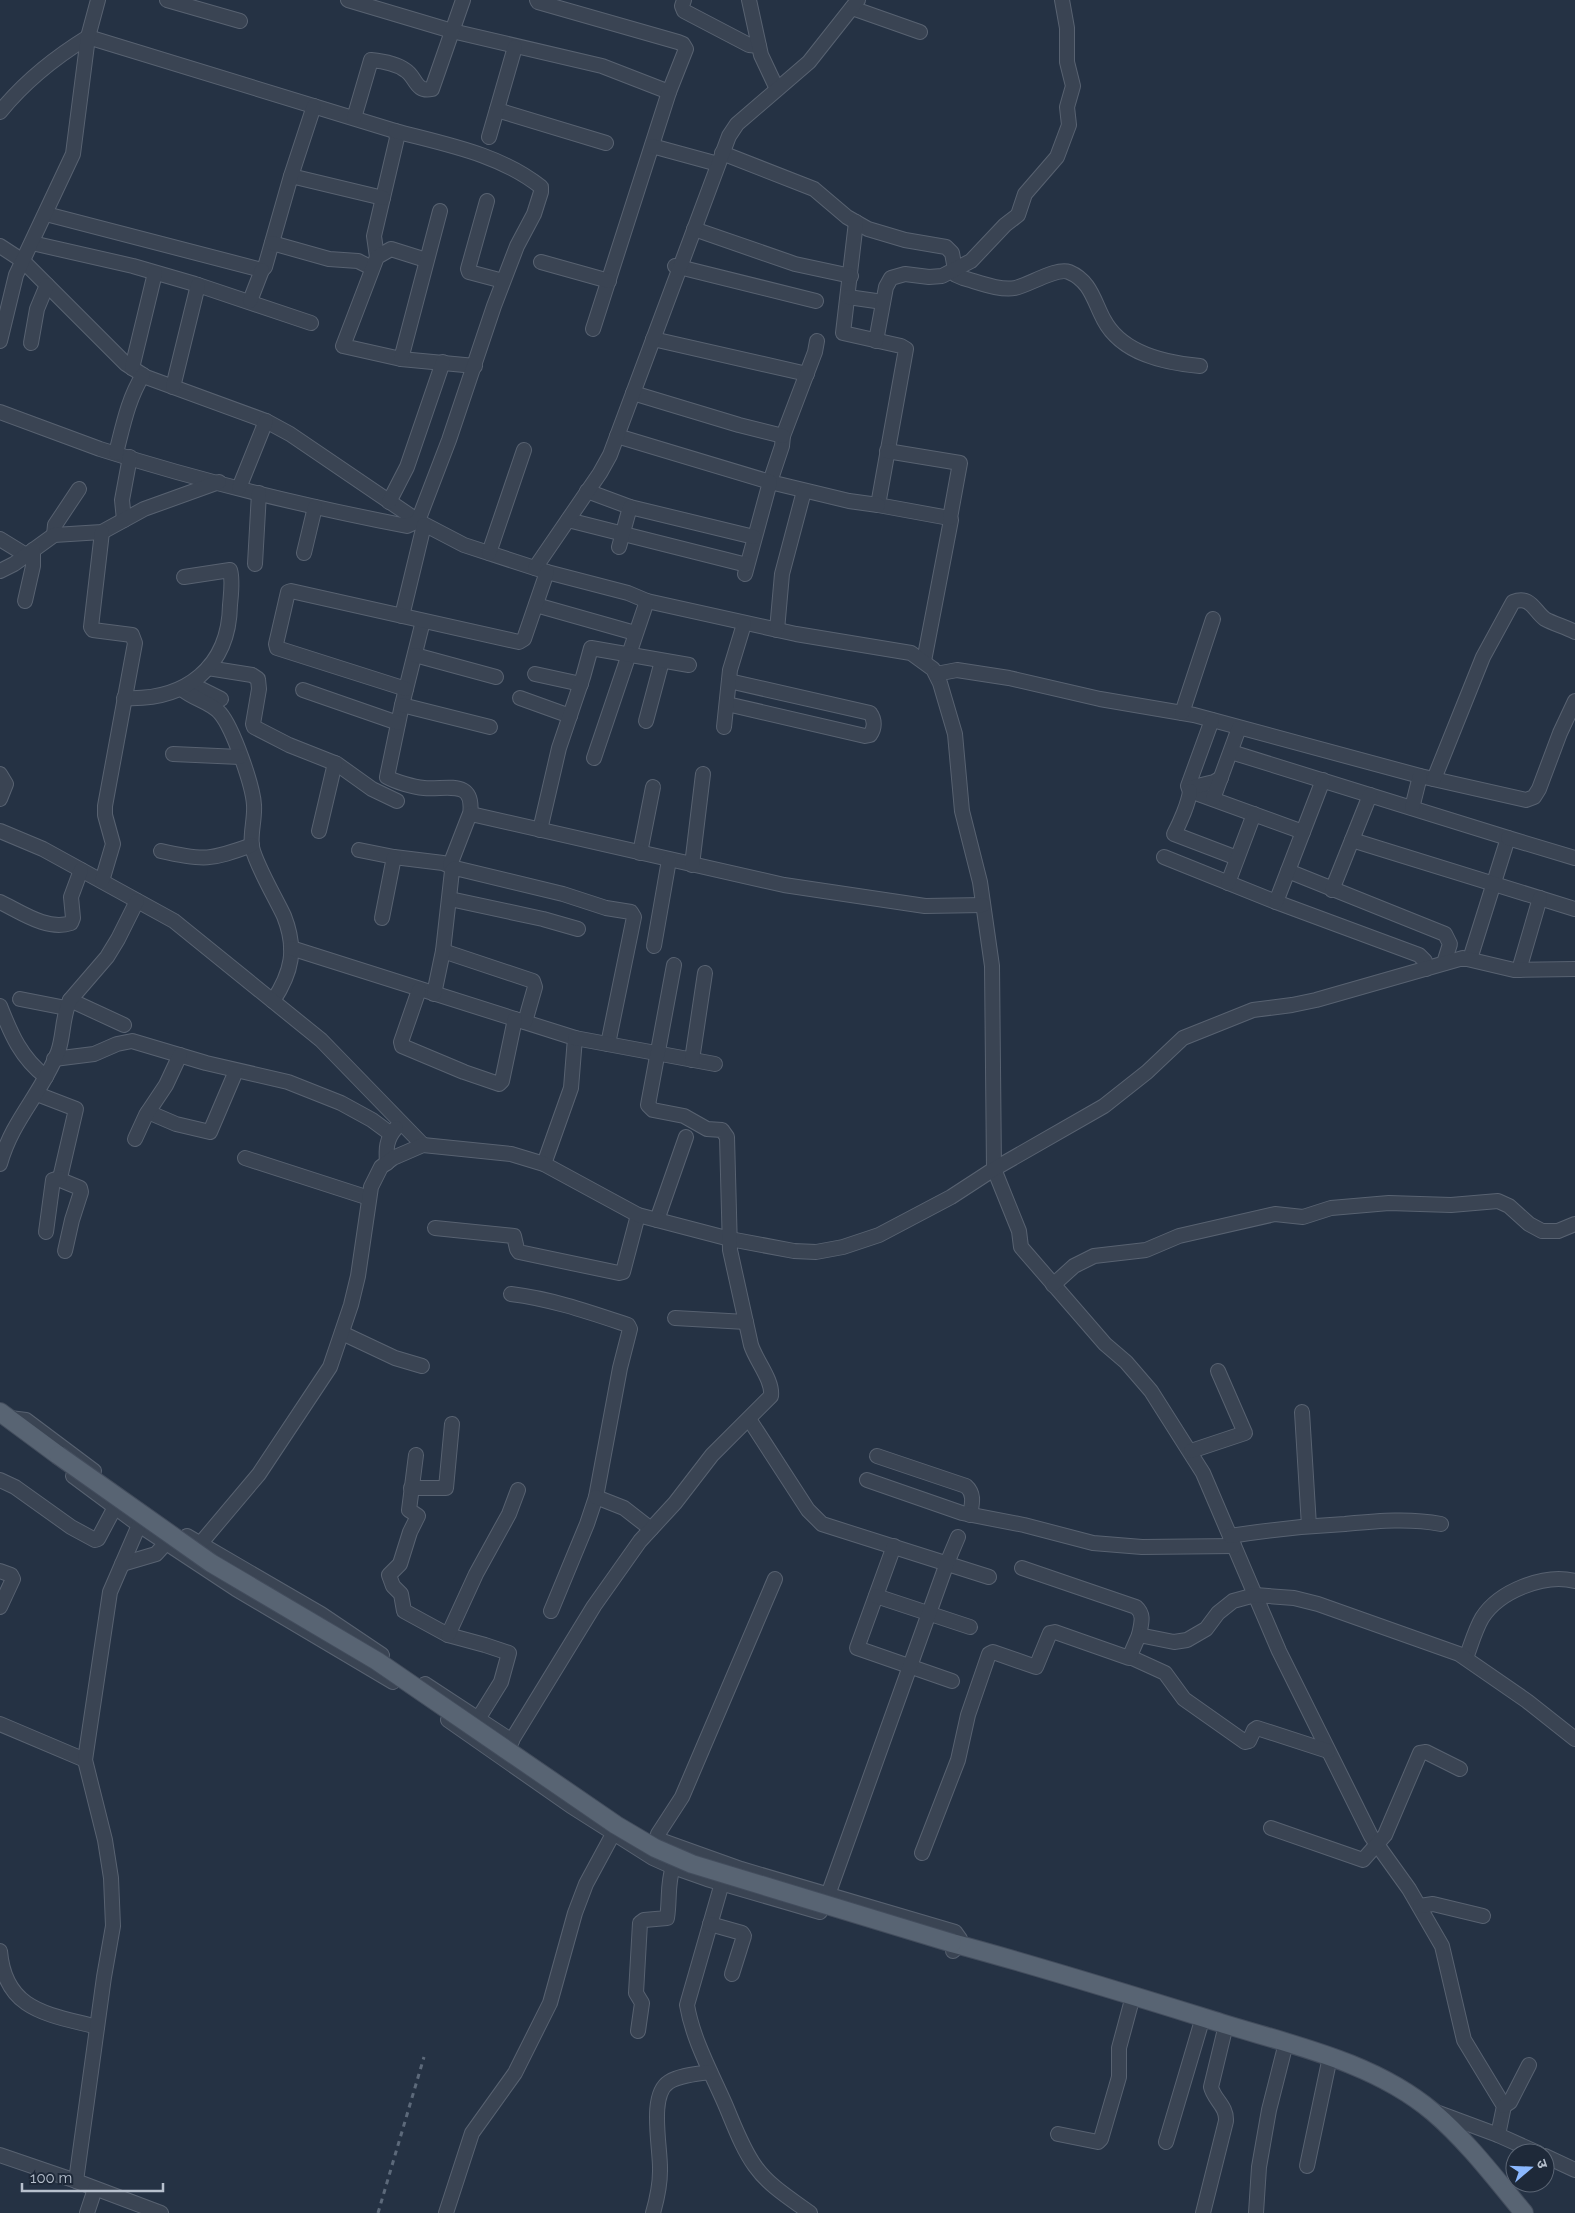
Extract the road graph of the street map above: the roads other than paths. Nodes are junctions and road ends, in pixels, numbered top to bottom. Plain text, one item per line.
1 (98, 0) edge
2 (167, 0) edge
3 (348, 0) edge
4 (462, 0) edge
5 (537, 0) edge
6 (684, 0) edge
7 (748, 0) edge
8 (1062, 0) edge
9 (855, 4) edge
10 (240, 20) dead end
11 (452, 31) junction
12 (920, 32) dead end
13 (88, 38) junction
14 (758, 46) junction
15 (515, 47) junction
16 (777, 89) junction
17 (669, 92) junction
18 (314, 106) junction
19 (497, 110) junction
20 (0, 112) edge
21 (354, 118) junction
22 (395, 131) junction
23 (489, 137) dead end
24 (606, 143) dead end
25 (652, 146) junction
26 (720, 158) junction
27 (291, 176) junction
28 (383, 198) junction
29 (487, 201) dead end
30 (440, 211) dead end
31 (46, 214) junction
32 (856, 222) junction
33 (694, 229) junction
34 (272, 242) junction
35 (32, 243) junction
36 (0, 246) edge
37 (426, 260) junction
38 (23, 261) junction
39 (541, 262) dead end
40 (375, 263) junction
41 (677, 266) junction
42 (262, 270) junction
43 (955, 271) junction
44 (155, 273) junction
45 (851, 276) junction
46 (504, 281) junction
47 (609, 281) junction
48 (47, 285) junction
49 (198, 285) junction
50 (848, 297) junction
51 (250, 301) junction
52 (816, 302) dead end
53 (883, 302) junction
54 (311, 323) dead end
55 (594, 329) dead end
56 (653, 338) junction
57 (0, 341) edge
58 (876, 341) junction
59 (817, 342) dead end
60 (31, 343) dead end
61 (401, 359) junction
62 (443, 362) junction
63 (474, 366) junction
64 (1200, 366) dead end
65 (137, 372) junction
66 (807, 374) junction
67 (173, 387) junction
68 (633, 393) junction
69 (0, 412) edge
70 (266, 421) junction
71 (617, 436) junction
72 (783, 436) junction
73 (524, 450) dead end
74 (887, 451) junction
75 (116, 453) junction
76 (130, 457) junction
77 (219, 482) junction
78 (770, 482) junction
79 (239, 488) junction
80 (79, 489) dead end
81 (804, 490) junction
82 (587, 492) junction
83 (259, 493) junction
84 (389, 502) junction
85 (878, 505) junction
86 (315, 507) junction
87 (630, 507) junction
88 (950, 518) junction
89 (124, 520) junction
90 (568, 520) junction
91 (420, 523) junction
92 (102, 532) junction
93 (623, 533) junction
94 (54, 535) junction
95 (754, 537) junction
96 (0, 539) edge
97 (619, 547) dead end
98 (29, 552) junction
99 (304, 553) dead end
100 (489, 553) junction
101 (255, 564) dead end
102 (541, 570) junction
103 (0, 571) edge
104 (184, 577) dead end
105 (25, 601) dead end
106 (647, 601) junction
107 (536, 605) junction
108 (402, 616) junction
109 (1213, 619) dead end
110 (423, 621) junction
111 (744, 624) junction
112 (777, 630) junction
113 (1575, 632) edge
114 (635, 633) junction
115 (628, 654) junction
116 (414, 655) junction
117 (662, 660) junction
118 (924, 661) junction
119 (689, 665) dead end
120 (208, 668) junction
121 (535, 674) dead end
122 (936, 674) junction
123 (496, 677) dead end
124 (729, 681) junction
125 (581, 684) junction
126 (186, 686) junction
127 (406, 689) junction
128 (303, 690) dead end
129 (124, 698) junction
130 (520, 698) dead end
131 (221, 700) dead end
132 (1575, 701) edge
133 (728, 704) junction
134 (402, 705) junction
135 (1182, 713) junction
136 (570, 716) junction
137 (1212, 720) junction
138 (646, 721) dead end
139 (398, 723) junction
140 (490, 727) dead end
141 (724, 727) dead end
142 (1239, 728) junction
143 (1231, 752) junction
144 (172, 754) dead end
145 (240, 757) junction
146 (594, 758) dead end
147 (335, 763) junction
148 (0, 774) edge
149 (703, 774) dead end
150 (1221, 778) junction
151 (1427, 778) junction
152 (1323, 780) junction
153 (653, 788) dead end
154 (1190, 789) junction
155 (1376, 793) junction
156 (0, 799) edge
157 (1213, 799) junction
158 (397, 801) dead end
159 (1412, 808) junction
160 (1254, 814) junction
161 (470, 815) junction
162 (319, 830) dead end
163 (540, 830) junction
164 (0, 831) edge
165 (1303, 832) junction
166 (1508, 838) junction
167 (1352, 840) junction
168 (252, 845) junction
169 (359, 850) dead end
170 (162, 851) dead end
171 (640, 854) junction
172 (394, 857) junction
173 (1164, 857) dead end
174 (1237, 858) junction
175 (1575, 858) edge
176 (669, 860) junction
177 (692, 865) junction
178 (452, 867) junction
179 (81, 870) junction
180 (1288, 871) junction
181 (102, 881) junction
182 (1228, 883) junction
183 (1494, 884) junction
184 (1332, 890) junction
185 (1540, 898) junction
186 (450, 899) junction
187 (137, 901) junction
188 (0, 902) edge
189 (1276, 902) junction
190 (983, 905) junction
191 (1575, 909) edge
192 (382, 918) dead end
193 (578, 929) dead end
194 (654, 946) dead end
195 (291, 948) junction
196 (443, 951) junction
197 (1470, 959) junction
198 (1444, 963) junction
199 (674, 965) dead end
200 (1426, 969) junction
201 (1575, 969) edge
202 (1519, 970) junction
203 (705, 973) dead end
204 (419, 990) junction
205 (434, 994) junction
206 (20, 998) dead end
207 (273, 1001) junction
208 (68, 1004) junction
209 (0, 1006) edge
210 (520, 1021) junction
211 (124, 1024) dead end
212 (575, 1038) junction
213 (608, 1044) junction
214 (658, 1054) junction
215 (180, 1055) junction
216 (54, 1059) junction
217 (692, 1060) junction
218 (715, 1064) dead end
219 (236, 1071) junction
220 (46, 1077) junction
221 (37, 1094) junction
222 (386, 1106) junction
223 (148, 1112) junction
224 (403, 1124) junction
225 (391, 1134) junction
226 (686, 1137) dead end
227 (135, 1139) dead end
228 (423, 1145) junction
229 (245, 1158) dead end
230 (387, 1163) junction
231 (0, 1164) edge
232 (544, 1164) junction
233 (994, 1169) junction
234 (60, 1178) junction
235 (369, 1198) junction
236 (638, 1215) junction
237 (657, 1220) junction
238 (1575, 1224) edge
239 (434, 1228) dead end
240 (46, 1232) dead end
241 (730, 1239) junction
242 (65, 1251) dead end
243 (1053, 1285) junction
244 (511, 1294) dead end
245 (675, 1318) dead end
246 (746, 1322) junction
247 (342, 1333) junction
248 (422, 1366) dead end
249 (1218, 1372) dead end
250 (1302, 1412) dead end
251 (5, 1415) edge
252 (749, 1420) junction
253 (452, 1424) dead end
254 (1191, 1451) junction
255 (416, 1455) dead end
256 (877, 1456) dead end
257 (0, 1480) edge
258 (867, 1480) dead end
259 (411, 1488) junction
260 (518, 1490) dead end
261 (596, 1497) junction
262 (115, 1507) junction
263 (970, 1515) junction
264 (1441, 1524) dead end
265 (140, 1525) junction
266 (1309, 1526) junction
267 (651, 1529) junction
268 (958, 1537) dead end
269 (1232, 1541) junction
270 (166, 1543) junction
271 (201, 1545) junction
272 (894, 1546) junction
273 (187, 1557) junction
274 (947, 1563) junction
275 (122, 1564) junction
276 (1022, 1568) dead end
277 (0, 1571) edge
278 (989, 1577) dead end
279 (775, 1579) dead end
280 (1575, 1581) edge
281 (1255, 1595) junction
282 (876, 1596) junction
283 (0, 1607) edge
284 (551, 1611) dead end
285 (929, 1612) junction
286 (970, 1627) dead end
287 (448, 1635) junction
288 (1139, 1635) junction
289 (1130, 1657) junction
290 (1466, 1658) junction
291 (909, 1668) junction
292 (952, 1681) dead end
293 (478, 1719) junction
294 (0, 1724) edge
295 (1575, 1739) edge
296 (512, 1742) junction
297 (1328, 1751) junction
298 (501, 1756) junction
299 (85, 1760) junction
300 (1460, 1769) dead end
301 (1271, 1828) dead end
302 (613, 1834) junction
303 (1376, 1844) junction
304 (922, 1852) dead end
305 (673, 1867) junction
306 (722, 1883) junction
307 (828, 1895) junction
308 (1420, 1906) junction
309 (1483, 1916) dead end
310 (710, 1924) junction
311 (955, 1944) junction
312 (0, 1951) edge
313 (732, 1974) dead end
314 (1133, 1996) junction
315 (1202, 2017) junction
316 (1226, 2025) junction
317 (97, 2027) junction
318 (638, 2031) dead end
319 (1286, 2043) junction
320 (1330, 2058) junction
321 (1529, 2066) dead end
322 (710, 2072) junction
323 (1504, 2106) junction
324 (1432, 2111) junction
325 (1058, 2134) dead end
326 (1498, 2134) junction
327 (1166, 2142) dead end
328 (1517, 2143) edge
329 (0, 2155) edge
330 (1555, 2161) edge
331 (1306, 2166) dead end
332 (1575, 2170) edge
333 (76, 2181) junction
334 (95, 2189) junction
335 (87, 2213) edge
336 (161, 2213) edge
337 (446, 2213) edge
338 (653, 2213) edge
339 (810, 2213) edge
340 (1203, 2213) edge
341 (1256, 2213) edge
342 (1524, 2213) edge

1 - 13 street
2 - 10 street
3 - 11 street
4 - 11 street
5 - 17 street
6 - 14 street
7 - 14 street
8 - 43 street
9 - 12 street
9 - 16 street
11 - 15 street
11 - 21 street
13 - 18 street
13 - 20 street
13 - 31 street
14 - 16 street
15 - 17 street
15 - 19 street
16 - 26 street
17 - 25 street
18 - 21 street
18 - 27 street
19 - 23 street
19 - 24 street
21 - 22 street
22 - 28 street
22 - 46 street
25 - 26 street
25 - 47 street
26 - 32 street
26 - 33 street
27 - 28 street
27 - 34 street
28 - 40 street
29 - 46 street
30 - 37 street
31 - 35 street
31 - 42 street
32 - 43 street
32 - 45 street
33 - 41 street
33 - 45 street
34 - 40 street
34 - 42 street
35 - 38 street
35 - 44 street
36 - 38 street
37 - 40 street
37 - 61 street
38 - 48 street
38 - 57 street
39 - 47 street
40 - 61 street
41 - 52 street
41 - 56 street
42 - 51 street
43 - 53 street
43 - 64 street
44 - 49 street
44 - 65 street
45 - 50 street
46 - 63 street
47 - 55 street
48 - 60 street
48 - 65 street
49 - 51 street
49 - 67 street
50 - 53 street
50 - 58 street
51 - 54 street
53 - 58 street
56 - 66 street
56 - 68 street
58 - 74 street
59 - 66 street
61 - 62 street
62 - 63 street
62 - 84 street
63 - 91 street
65 - 67 street
65 - 75 street
66 - 72 street
67 - 70 street
68 - 71 street
68 - 72 street
69 - 75 street
70 - 79 street
70 - 84 street
71 - 78 street
71 - 82 street
72 - 78 street
73 - 100 street
74 - 85 street
74 - 88 street
75 - 76 street
76 - 77 street
76 - 89 street
77 - 79 street
77 - 89 street
78 - 81 street
78 - 95 street
79 - 83 street
80 - 94 street
81 - 85 street
81 - 112 street
82 - 87 street
82 - 90 street
83 - 86 street
83 - 101 street
84 - 91 street
85 - 88 street
86 - 91 street
86 - 99 street
87 - 93 street
87 - 95 street
88 - 118 street
89 - 92 street
90 - 93 street
90 - 102 street
91 - 100 street
91 - 108 street
92 - 94 street
92 - 129 street
93 - 95 street
93 - 97 street
94 - 98 street
96 - 98 street
98 - 103 street
98 - 105 street
100 - 102 street
102 - 106 street
102 - 107 street
104 - 120 street
106 - 111 street
106 - 114 street
107 - 110 street
107 - 114 street
108 - 110 street
108 - 127 street
109 - 135 street
110 - 116 street
111 - 112 street
111 - 124 street
112 - 118 street
113 - 151 street
114 - 115 street
115 - 117 street
115 - 125 street
115 - 146 street
116 - 123 street
116 - 127 street
117 - 119 street
117 - 138 street
118 - 122 street
120 - 126 street
120 - 147 street
121 - 125 street
122 - 135 street
122 - 190 street
124 - 133 street
124 - 133 street
125 - 136 street
126 - 129 street
126 - 131 street
126 - 145 street
127 - 134 street
128 - 139 street
129 - 181 street
130 - 136 street
132 - 151 street
133 - 141 street
134 - 139 street
134 - 140 street
135 - 137 street
136 - 163 street
137 - 142 street
137 - 154 street
139 - 161 street
142 - 143 street
142 - 151 street
143 - 150 street
143 - 152 street
144 - 145 street
145 - 168 street
147 - 158 street
147 - 162 street
148 - 156 street
149 - 177 street
150 - 154 street
150 - 157 street
151 - 159 street
152 - 155 street
152 - 165 street
153 - 171 street
154 - 157 street
154 - 174 street
155 - 159 street
155 - 167 street
157 - 160 street
159 - 166 street
160 - 165 street
160 - 174 street
161 - 163 street
161 - 178 street
163 - 171 street
164 - 179 street
165 - 180 street
166 - 175 street
166 - 183 street
167 - 183 street
167 - 184 street
168 - 170 street
168 - 195 street
169 - 172 street
171 - 176 street
172 - 178 street
172 - 192 street
173 - 182 street
174 - 182 street
176 - 177 street
176 - 194 street
177 - 190 street
178 - 186 street
178 - 213 street
179 - 181 street
179 - 188 street
180 - 184 street
180 - 189 street
181 - 187 street
182 - 189 street
183 - 185 street
183 - 197 street
184 - 198 street
185 - 191 street
185 - 202 street
186 - 193 street
186 - 196 street
187 - 207 street
187 - 208 street
189 - 200 street
190 - 233 street
195 - 204 street
195 - 207 street
196 - 205 street
196 - 210 street
197 - 198 street
197 - 202 street
198 - 200 street
199 - 214 street
200 - 233 street
201 - 202 street
203 - 217 street
204 - 205 street
204 - 210 street
205 - 210 street
206 - 208 street
207 - 222 street
208 - 211 street
208 - 216 street
209 - 220 street
210 - 212 street
212 - 213 street
212 - 232 street
213 - 214 street
214 - 217 street
214 - 241 street
215 - 216 street
215 - 219 street
215 - 223 street
216 - 220 street
217 - 218 street
219 - 223 street
219 - 225 street
220 - 221 street
221 - 231 street
221 - 234 street
222 - 224 street
222 - 225 street
223 - 227 street
224 - 225 street
224 - 228 street
225 - 230 street
226 - 237 street
228 - 230 street
228 - 232 street
229 - 235 street
230 - 235 street
232 - 236 street
233 - 241 street
233 - 243 street
234 - 240 street
234 - 242 street
235 - 247 street
236 - 237 street
236 - 239 street
237 - 241 street
238 - 243 street
241 - 246 street
243 - 254 street
244 - 261 street
245 - 246 street
246 - 252 street
247 - 248 street
247 - 271 street
249 - 254 street
250 - 266 street
251 - 262 street
251 - 271 street
251 - 311 main road, bridge
252 - 267 street
252 - 272 street
253 - 259 street
254 - 269 street
255 - 259 street
256 - 263 street
257 - 262 street
258 - 263 street
259 - 287 street
260 - 287 street
261 - 267 street
261 - 284 street
262 - 265 street
263 - 269 street
264 - 266 street
265 - 270 street
265 - 275 street
266 - 269 street
267 - 296 street
268 - 274 street
269 - 281 street
270 - 273 street
270 - 275 street
271 - 273 street
271 - 293 street
272 - 274 street
272 - 282 street
273 - 298 street
274 - 278 street
274 - 285 street
275 - 299 street
276 - 288 street
277 - 283 street
279 - 307 street
280 - 290 street
281 - 288 street
281 - 290 street
281 - 297 street
282 - 285 street
282 - 291 street
285 - 286 street
285 - 291 street
287 - 293 street
288 - 289 street
289 - 297 street
289 - 304 street
290 - 295 street
291 - 292 street
291 - 307 street
293 - 296 street
294 - 299 street
296 - 298 street
297 - 303 street
298 - 302 street
299 - 317 street
300 - 303 street
301 - 303 street
302 - 305 street
302 - 337 street
303 - 308 street
305 - 306 street
305 - 318 street
306 - 310 street
306 - 311 street
307 - 311 street
308 - 309 street
308 - 323 street
310 - 313 street
310 - 322 street
311 - 314 main road
312 - 317 street
314 - 315 main road
314 - 325 street
315 - 316 main road
315 - 327 street
316 - 319 main road
316 - 340 street
317 - 333 street
319 - 320 main road
319 - 341 street
320 - 324 main road
320 - 331 street
321 - 323 street
322 - 338 street
322 - 339 street
323 - 326 street
324 - 326 street
324 - 342 main road
326 - 328 street
329 - 333 street
330 - 332 street
333 - 334 street
334 - 335 street
334 - 336 street

